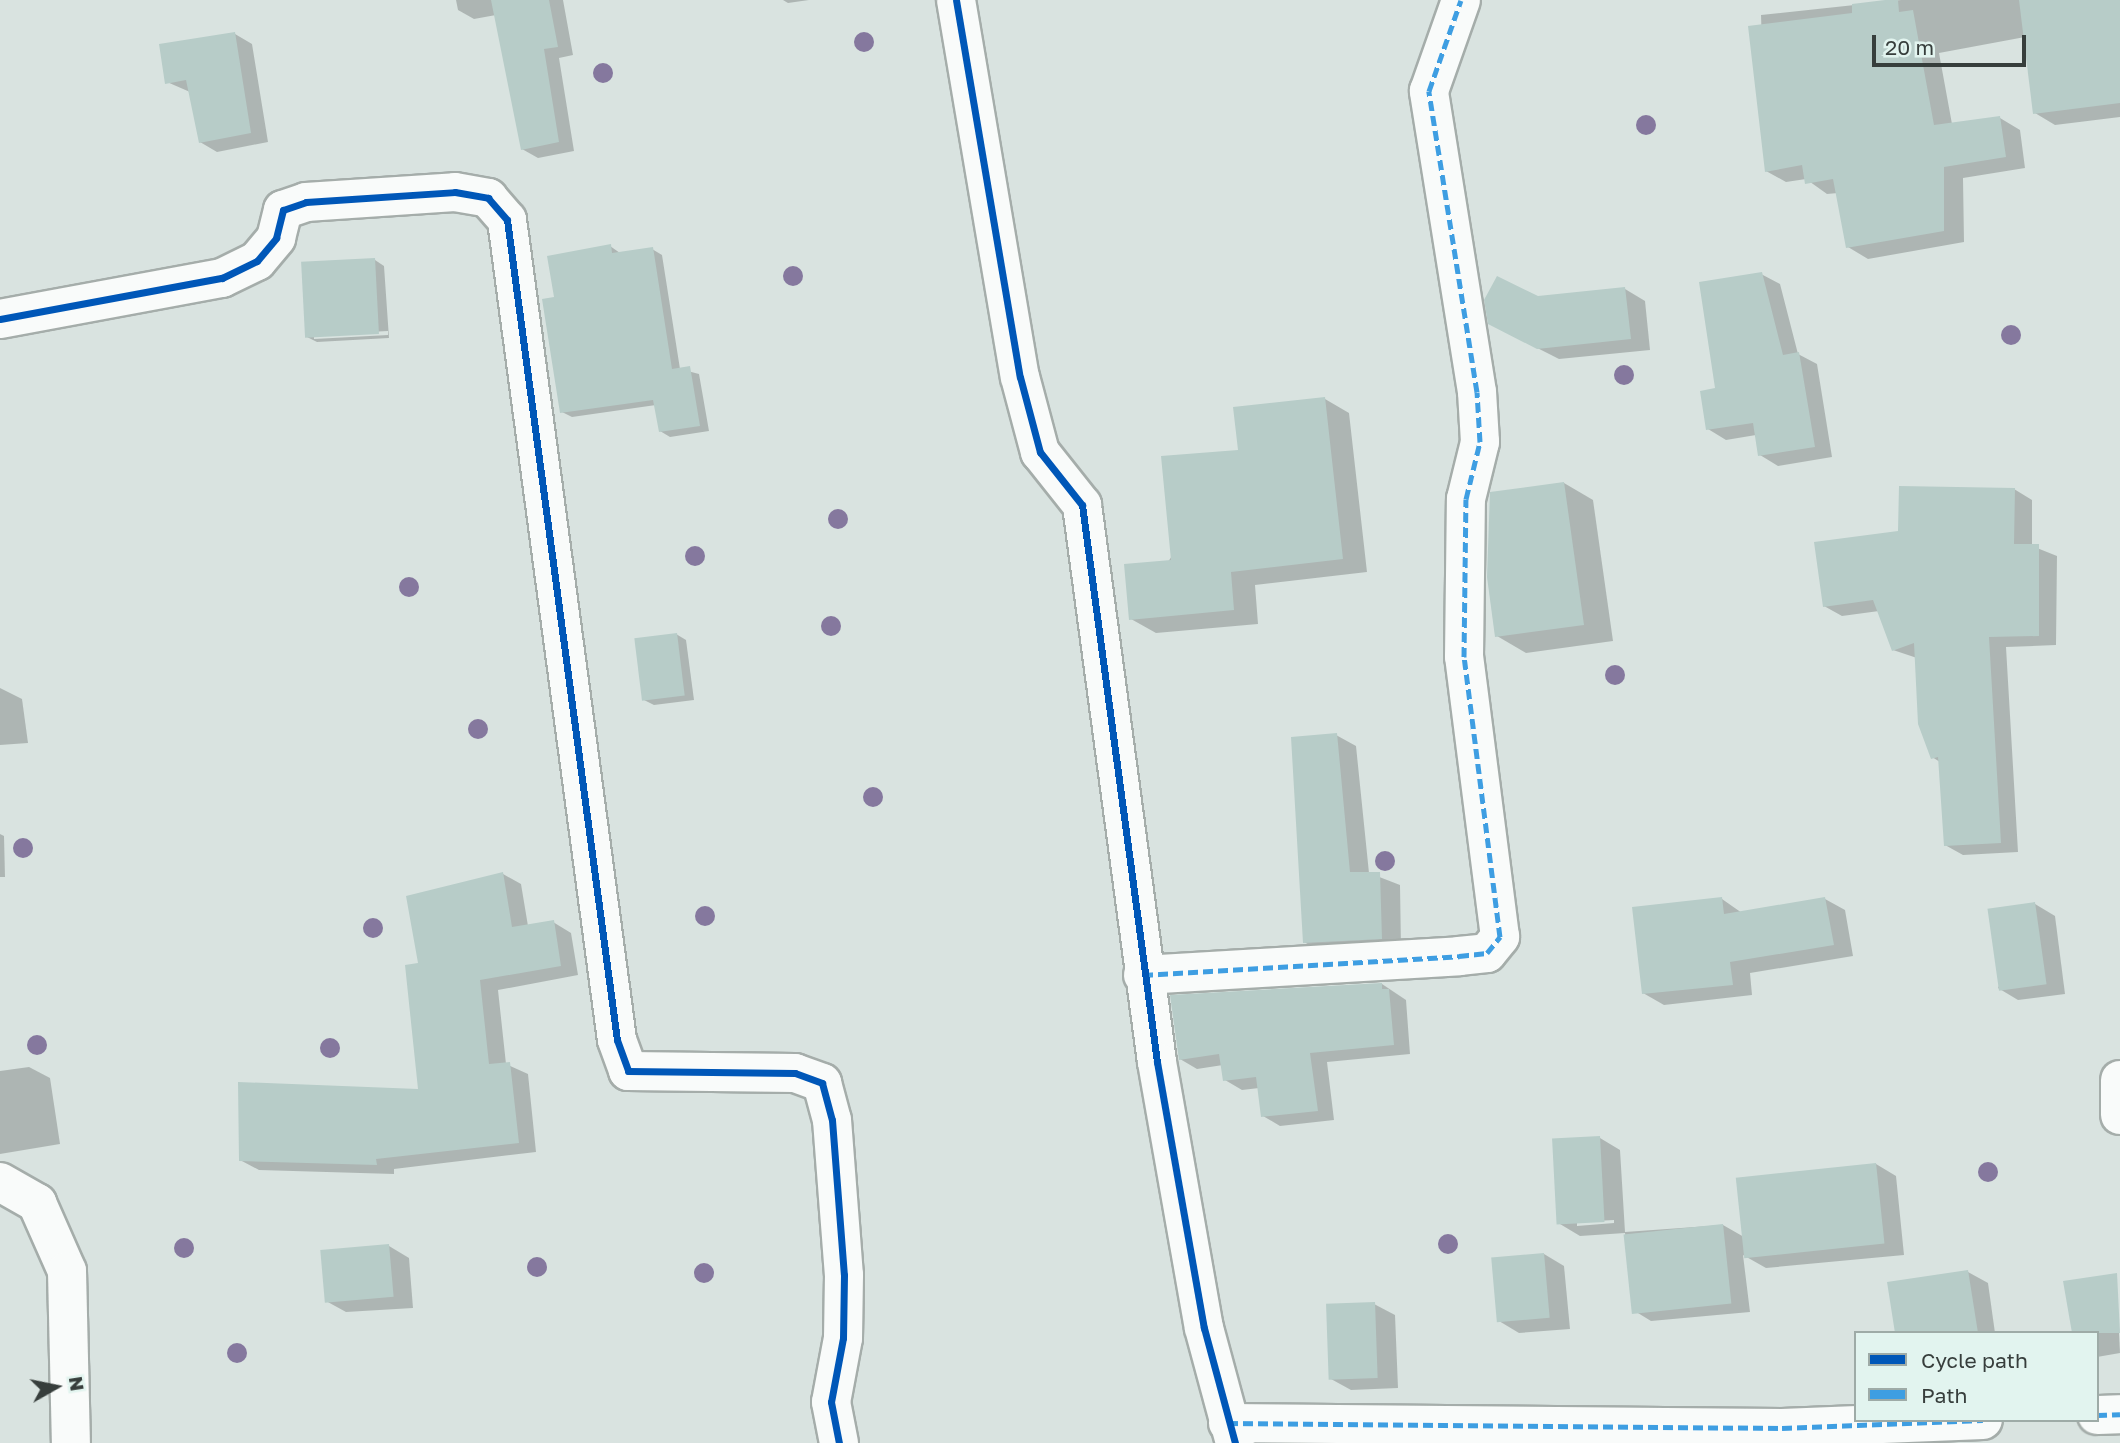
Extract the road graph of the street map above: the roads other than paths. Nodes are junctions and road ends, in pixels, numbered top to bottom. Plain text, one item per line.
1 (956, 0) edge
2 (1461, 0) edge
3 (0, 319) edge
4 (1143, 975) junction
5 (2120, 1080) edge
6 (2120, 1115) edge
7 (0, 1182) edge
8 (2120, 1414) edge
9 (2099, 1415) edge
10 (1933, 1422) edge
11 (1231, 1433) edge
12 (71, 1443) edge
13 (839, 1443) edge

1 - 4 street
2 - 4 street
3 - 13 street
4 - 11 street
5 - 6 street
7 - 12 street
8 - 9 street
10 - 11 street

